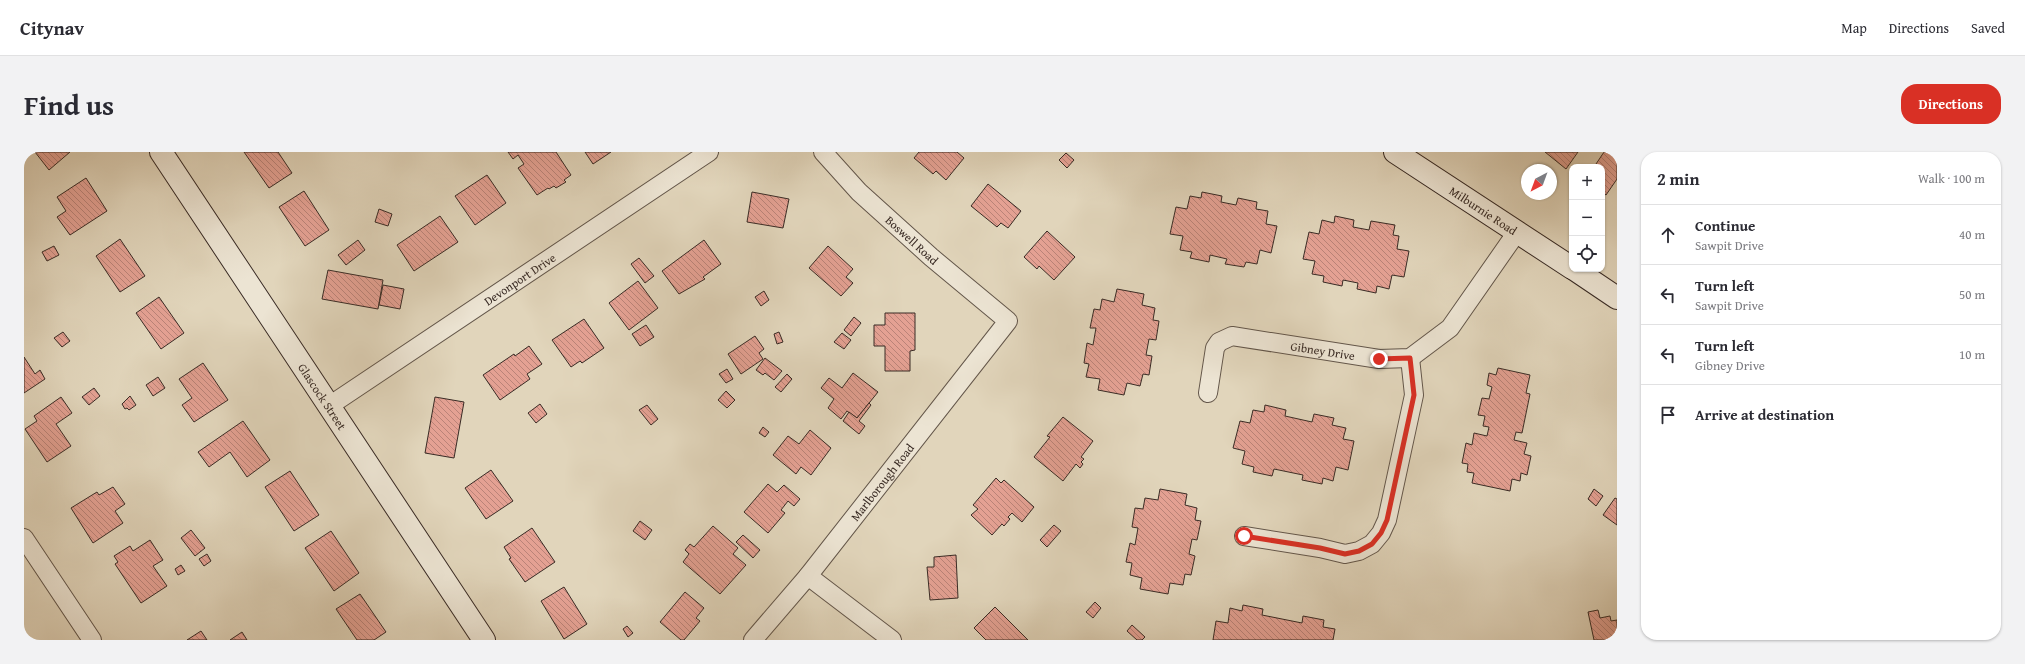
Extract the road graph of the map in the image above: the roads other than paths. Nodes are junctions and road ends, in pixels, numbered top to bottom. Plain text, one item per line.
1 (161, 152) edge
2 (710, 152) edge
3 (823, 152) edge
4 (1396, 152) edge
5 (1517, 232) junction
6 (1569, 265) edge
7 (1579, 272) edge
8 (1617, 298) edge
9 (1008, 321) joint
10 (1410, 358) junction
11 (1208, 393) dead end
12 (329, 406) junction
13 (1244, 536) dead end
14 (24, 538) edge
15 (808, 576) junction
16 (92, 640) edge
17 (484, 640) edge
18 (753, 640) edge
19 (892, 640) edge

1 - 12 street, Glascock Street
2 - 12 street, Devonport Drive
3 - 9 street, Boswell Road
4 - 5 street, Milburnie Road
5 - 6 street, Milburnie Road
5 - 10 street
7 - 8 street, Milburnie Road
9 - 15 street, Marlborough Road
10 - 11 street, Gibney Drive
10 - 13 street
12 - 17 street, Glascock Street
14 - 16 street
15 - 18 street, Marlborough Road
15 - 19 street

